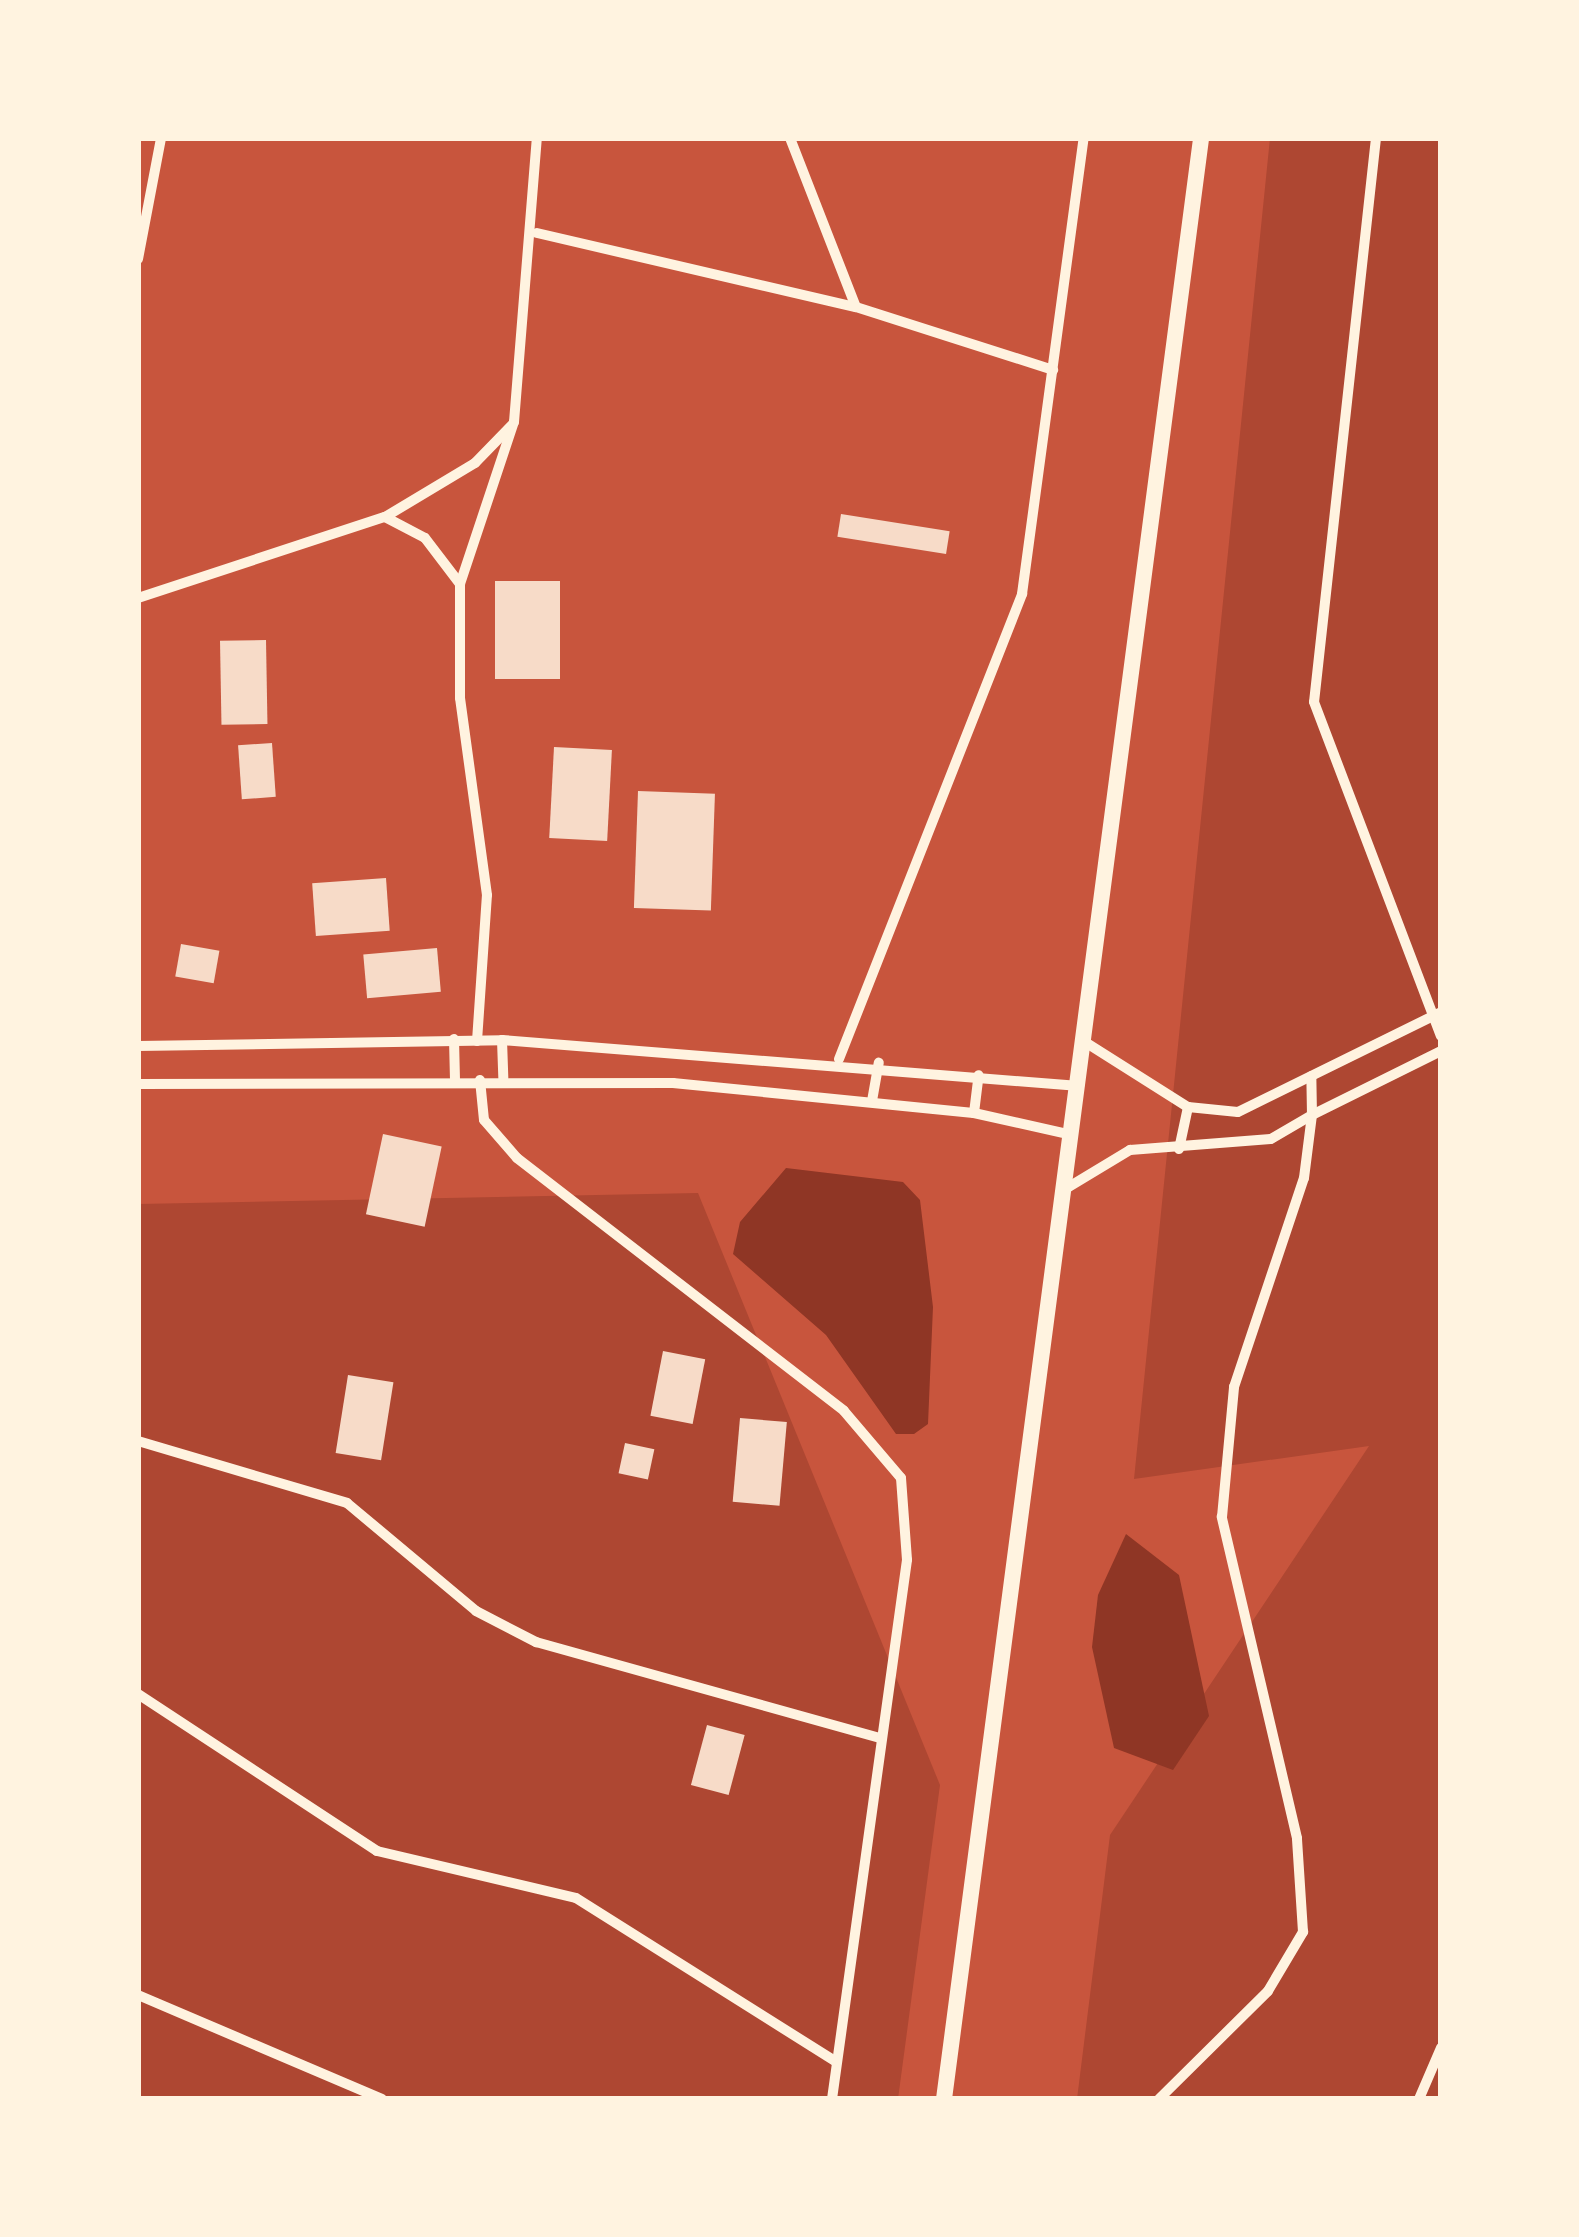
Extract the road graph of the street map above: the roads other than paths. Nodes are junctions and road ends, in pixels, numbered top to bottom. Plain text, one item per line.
1 (161, 138) edge
2 (537, 138) edge
3 (790, 138) edge
4 (1084, 138) edge
5 (1201, 138) edge
6 (1376, 138) edge
7 (537, 233) junction
8 (138, 260) edge
9 (856, 307) junction
10 (1053, 370) junction
11 (514, 422) junction
12 (385, 517) junction
13 (460, 584) junction
14 (141, 593) edge
15 (1436, 1014) edge
16 (1441, 1036) edge
17 (454, 1039) junction
18 (502, 1040) junction
19 (477, 1041) junction
20 (1085, 1042) junction
21 (138, 1046) edge
22 (1441, 1051) edge
23 (839, 1059) junction
24 (879, 1063) junction
25 (979, 1075) junction
26 (1311, 1076) junction
27 (503, 1078) junction
28 (480, 1080) junction
29 (455, 1082) junction
30 (138, 1084) edge
31 (1079, 1086) junction
32 (872, 1101) junction
33 (1188, 1107) junction
34 (974, 1113) junction
35 (1312, 1115) junction
36 (1072, 1136) junction
37 (1179, 1148) junction
38 (1067, 1188) junction
39 (138, 1441) edge
40 (138, 1694) edge
41 (880, 1738) junction
42 (138, 1995) edge
43 (1441, 2048) edge
44 (835, 2061) junction
45 (382, 2099) edge
46 (832, 2099) edge
47 (944, 2099) edge
48 (1159, 2099) edge
49 (1419, 2099) edge

1 - 8 street
2 - 7 street
3 - 9 street
4 - 10 street
5 - 20 main road
6 - 15 street
7 - 9 street
7 - 11 street
9 - 10 street
10 - 23 street
11 - 12 street
11 - 13 street
12 - 13 street
12 - 14 street
13 - 19 street
15 - 16 street
15 - 26 street
17 - 19 street
17 - 21 street
17 - 29 street
18 - 19 street
18 - 23 street
18 - 27 street
20 - 31 main road
20 - 33 street
22 - 35 street
23 - 24 street
24 - 25 street
24 - 32 street
25 - 31 street
25 - 34 street
26 - 33 street
26 - 35 street
27 - 28 street
27 - 32 street
28 - 29 street
28 - 41 street
29 - 30 street
31 - 36 main road
32 - 34 street
33 - 37 street
34 - 36 street
35 - 37 street
35 - 48 street
36 - 38 main road
37 - 38 street
38 - 47 main road
39 - 41 street
40 - 44 street
41 - 44 street
42 - 45 street
43 - 49 street
44 - 46 street

